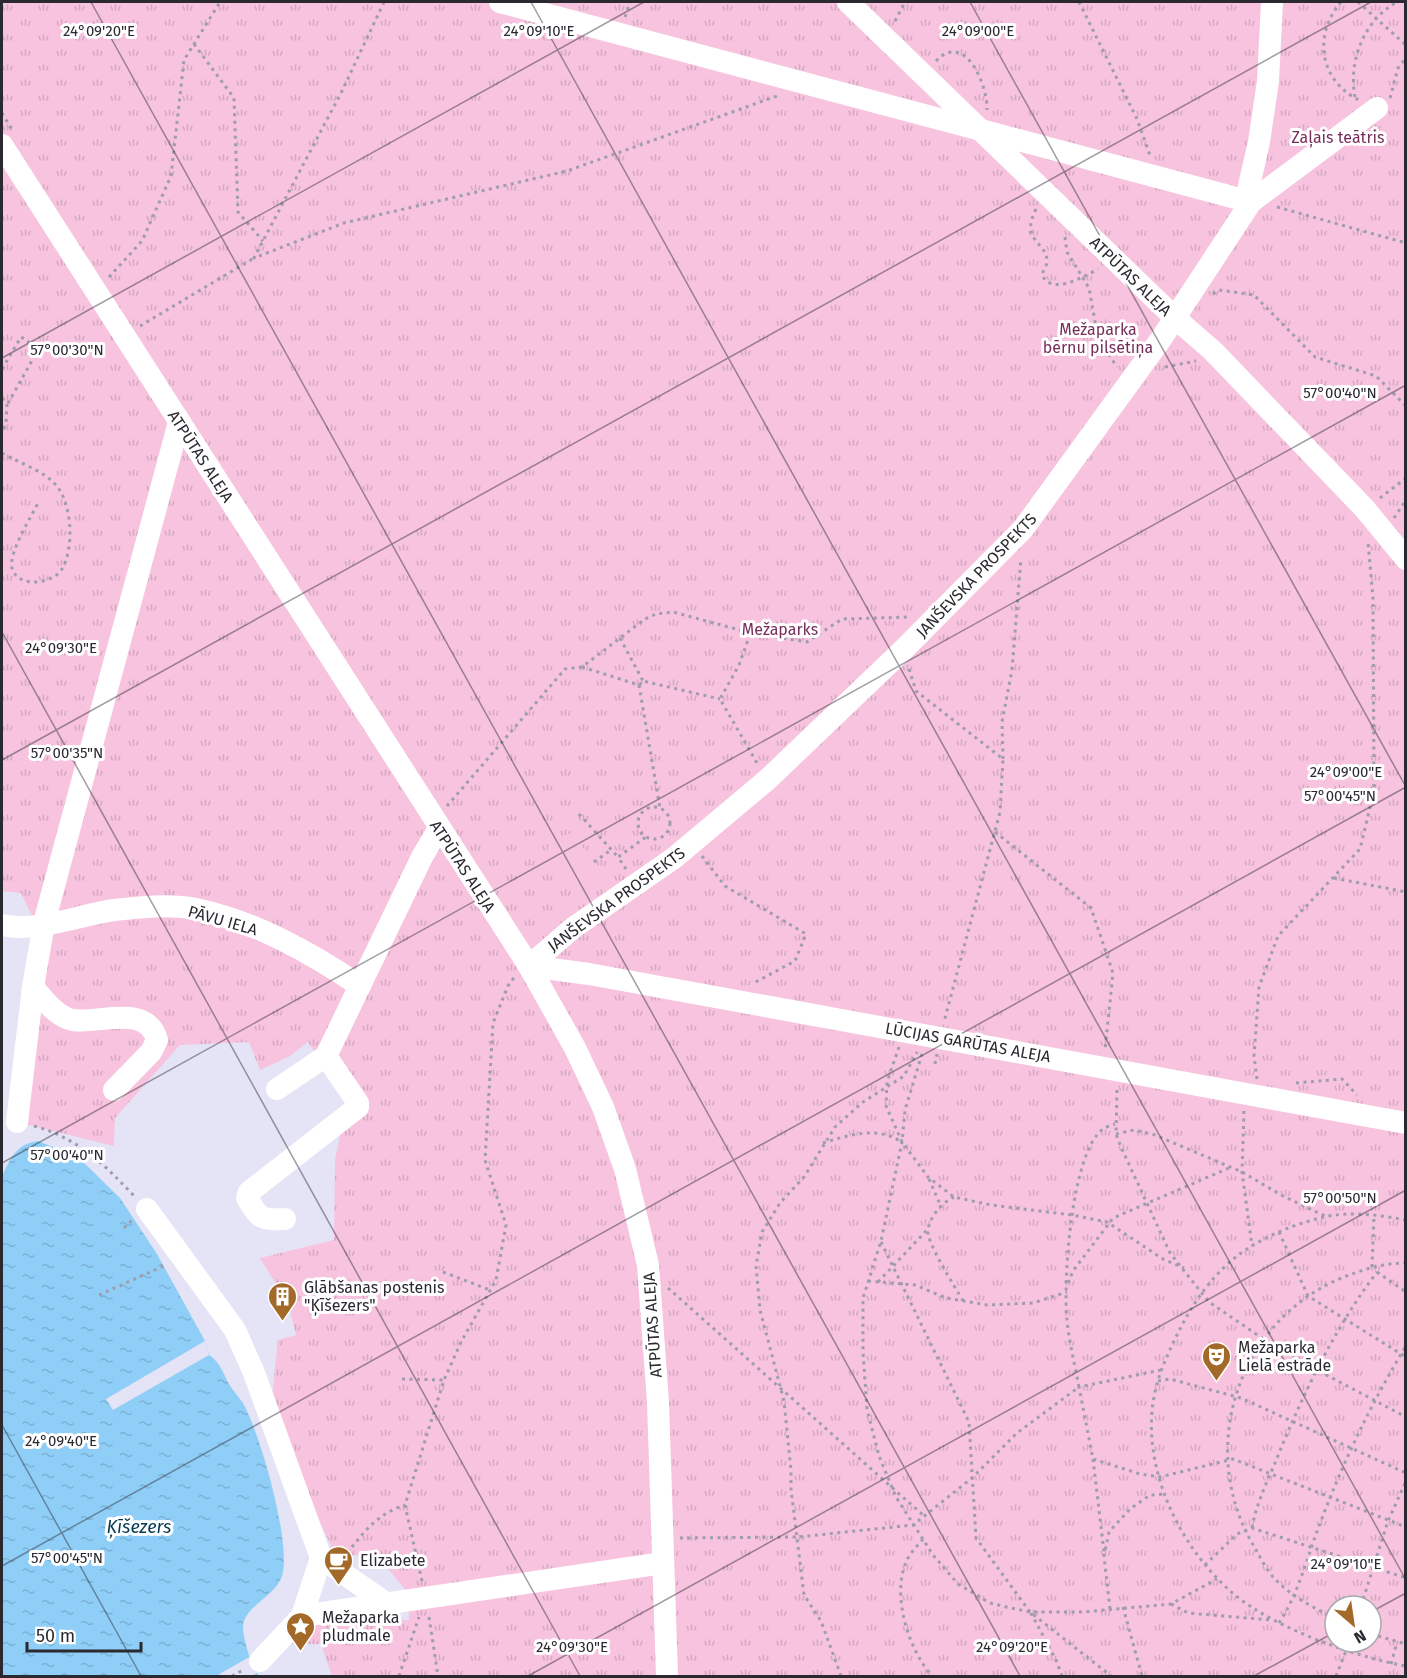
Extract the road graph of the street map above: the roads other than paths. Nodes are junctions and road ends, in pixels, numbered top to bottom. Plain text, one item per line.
1 (500, 2) edge
2 (1272, 2) edge
3 (854, 8) edge
4 (918, 71) junction
5 (1377, 108) road end
6 (906, 109) junction
7 (976, 128) junction
8 (8, 139) edge
9 (1251, 202) junction
10 (1167, 311) junction
11 (179, 422) junction
12 (1406, 559) edge
13 (439, 828) junction
14 (44, 923) junction
15 (2, 925) edge
16 (529, 966) junction
17 (360, 986) junction
18 (33, 987) junction
19 (326, 1056) junction
20 (277, 1089) dead end
21 (114, 1090) dead end
22 (17, 1122) road end
23 (1406, 1123) edge
24 (147, 1209) road end
25 (285, 1219) dead end
26 (331, 1559) junction
27 (663, 1563) junction
28 (386, 1604) junction
29 (302, 1616) junction
30 (260, 1661) dead end
31 (667, 1677) edge

1 - 6 street
2 - 9 street
3 - 4 street, ATPŪTAS ALEJA
4 - 6 street
4 - 7 street, ATPŪTAS ALEJA
5 - 9 street
6 - 7 street
7 - 9 street
7 - 10 street, ATPŪTAS ALEJA
8 - 11 street, ATPŪTAS ALEJA
9 - 10 street, JANŠEVSKA PROSPEKTS
10 - 12 street, ATPŪTAS ALEJA
10 - 16 street, JANŠEVSKA PROSPEKTS
11 - 13 street, ATPŪTAS ALEJA
11 - 14 street
13 - 16 street, ATPŪTAS ALEJA
13 - 17 street
14 - 15 street, PĀVU IELA
14 - 17 street, PĀVU IELA
14 - 18 street
16 - 23 street, LŪCIJAS GARŪTAS ALEJA
16 - 27 street, ATPŪTAS ALEJA
17 - 19 street
18 - 21 street
18 - 22 street
19 - 20 street
19 - 25 street
24 - 26 street
26 - 28 street
26 - 29 street
27 - 28 street
27 - 31 street, ATPŪTAS ALEJA
28 - 29 street
29 - 30 street

